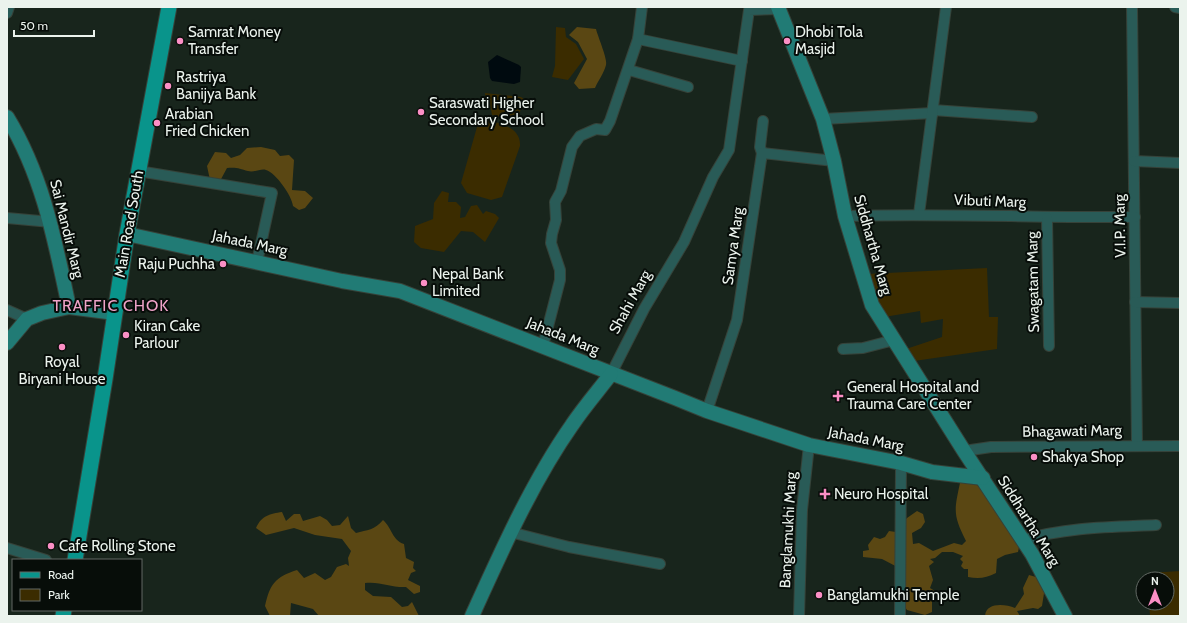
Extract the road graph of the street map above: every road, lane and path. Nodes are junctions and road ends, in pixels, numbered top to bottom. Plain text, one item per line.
1 (9, 7) edge
2 (169, 7) edge
3 (642, 7) edge
4 (946, 7) edge
5 (1132, 7) edge
6 (1175, 7) edge
7 (778, 8) edge
8 (1180, 8) edge
9 (7, 12) edge
10 (638, 39) junction
11 (742, 61) junction
12 (628, 70) junction
13 (688, 87) dead end
14 (933, 112) junction
15 (1032, 117) dead end
16 (7, 118) edge
17 (823, 119) junction
18 (763, 121) dead end
19 (762, 153) junction
20 (834, 161) junction
21 (1134, 161) junction
22 (1180, 163) edge
23 (138, 171) junction
24 (919, 214) junction
25 (845, 216) junction
26 (1135, 217) junction
27 (7, 218) edge
28 (1048, 218) junction
29 (51, 222) junction
30 (127, 234) junction
31 (257, 262) junction
32 (1135, 302) junction
33 (1180, 303) edge
34 (69, 307) junction
35 (7, 310) edge
36 (115, 313) junction
37 (27, 318) junction
38 (894, 340) junction
39 (7, 343) edge
40 (543, 346) junction
41 (1049, 346) dead end
42 (843, 349) dead end
43 (611, 374) junction
44 (707, 412) junction
45 (809, 445) junction
46 (1137, 445) junction
47 (1180, 446) edge
48 (964, 451) junction
49 (901, 463) junction
50 (983, 478) junction
51 (1156, 525) dead end
52 (510, 532) junction
53 (1023, 540) junction
54 (7, 548) edge
55 (43, 559) edge
56 (75, 559) edge
57 (660, 564) dead end
58 (472, 616) edge
59 (799, 616) edge
60 (900, 616) edge
61 (1065, 616) edge

1 - 9 street
2 - 23 main road, Main Road South
3 - 10 street
4 - 14 street
5 - 21 street, V.I.P. Marg
6 - 8 street
7 - 11 street, Shahi Marg
7 - 17 street, Siddhartha Marg
10 - 11 street
10 - 12 street
11 - 43 street, Shahi Marg
12 - 13 street
12 - 40 street
14 - 15 street
14 - 17 street
14 - 24 street
16 - 29 street, Sai Mandir Marg
17 - 20 street, Siddhartha Marg
18 - 19 street, Samya Marg
19 - 20 street
19 - 44 street, Samya Marg
20 - 25 street, Siddhartha Marg
21 - 22 street
21 - 26 street, V.I.P. Marg
23 - 30 main road, Main Road South
23 - 31 street
24 - 25 street, Vibuti Marg
24 - 28 street, Vibuti Marg
25 - 38 street, Siddhartha Marg
26 - 28 street, Vibuti Marg
26 - 32 street, V.I.P. Marg
27 - 29 street
28 - 41 street, Swagatam Marg
29 - 34 street, Sai Mandir Marg
30 - 31 street, Jahada Marg
30 - 36 main road, Main Road South
31 - 40 street, Jahada Marg
32 - 33 street
32 - 46 street, V.I.P. Marg
34 - 36 street
34 - 37 street
35 - 37 street
36 - 56 main road, Main Road South
37 - 39 street
38 - 42 street
38 - 48 street, Siddhartha Marg
40 - 43 street, Jahada Marg
43 - 44 street, Jahada Marg
43 - 52 street, Shahi Marg
44 - 45 street, Jahada Marg
45 - 49 street, Jahada Marg
45 - 59 street, Banglamukhi Marg
46 - 47 street, Bhagawati Marg
46 - 48 street, Bhagawati Marg
48 - 50 street, Siddhartha Marg
49 - 50 street, Jahada Marg
49 - 60 street
50 - 53 street, Siddhartha Marg
51 - 53 street
52 - 57 street
52 - 58 street, Shahi Marg
53 - 61 street, Siddhartha Marg
54 - 55 street

